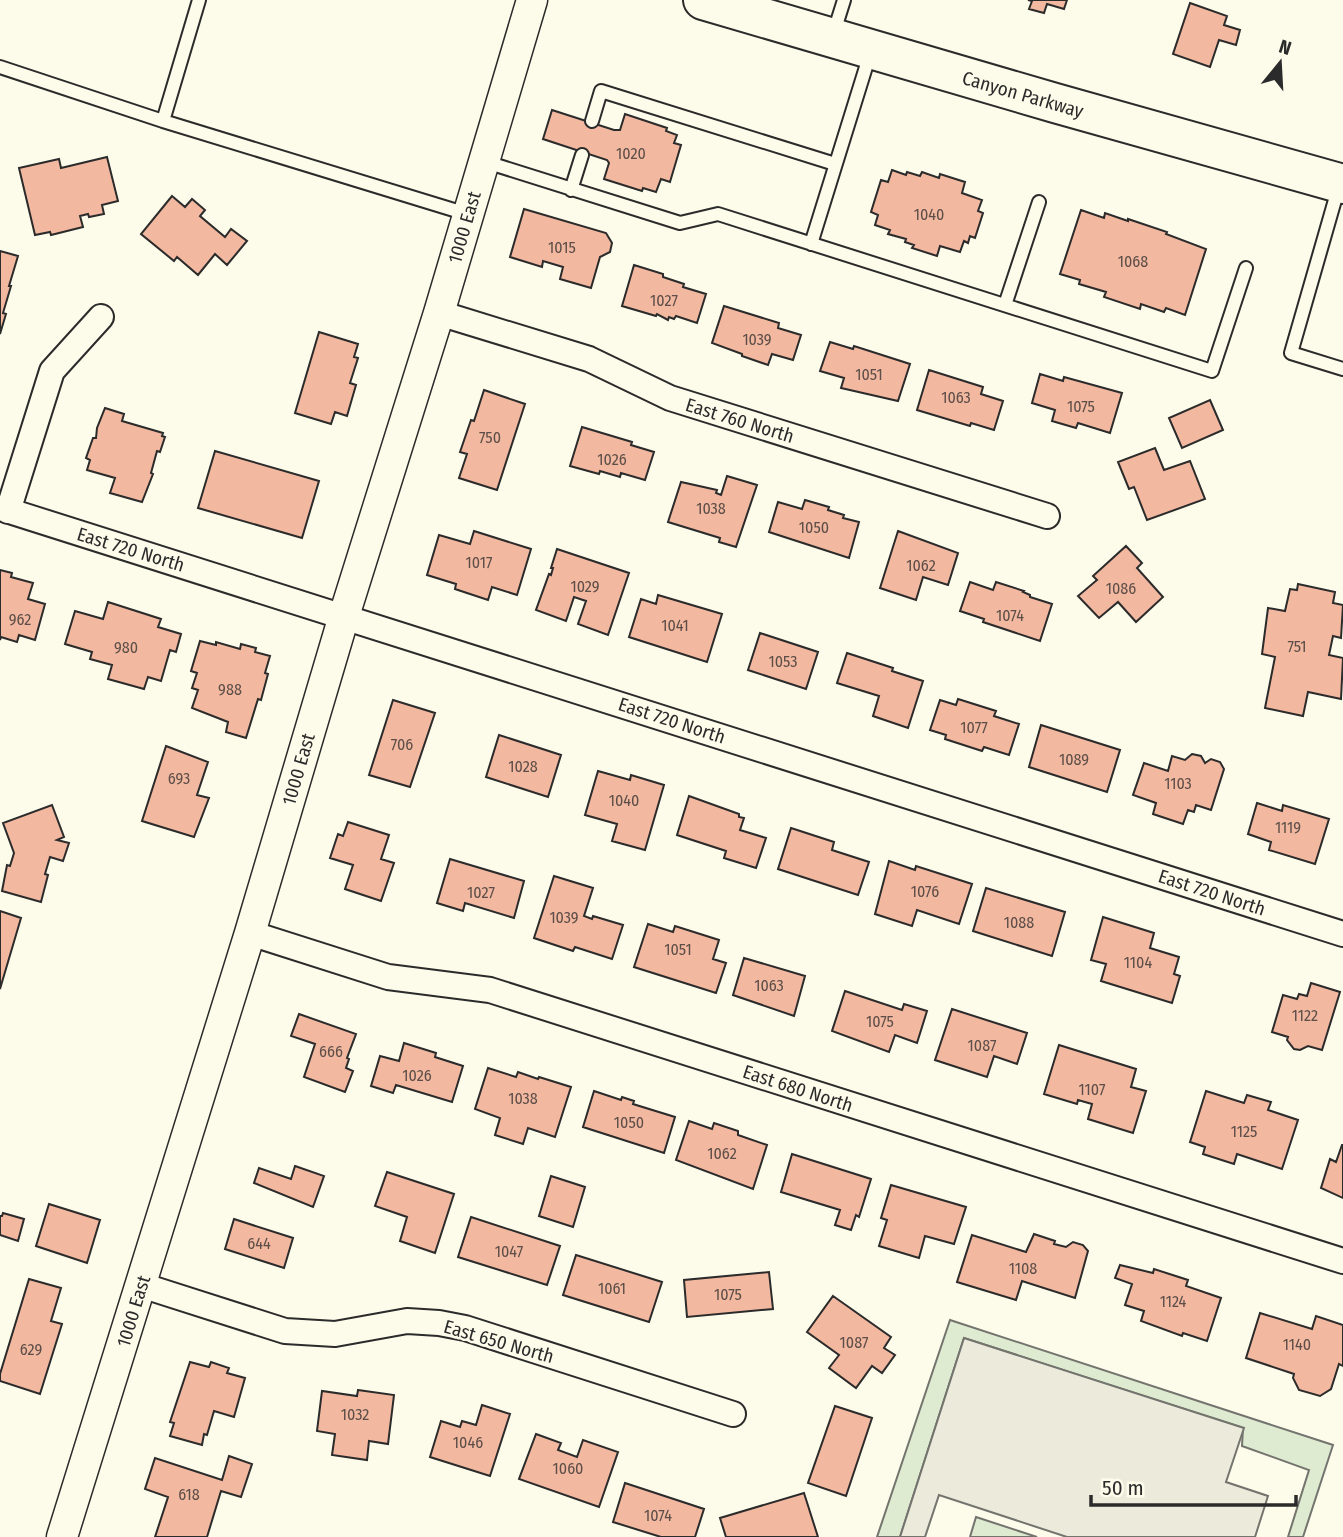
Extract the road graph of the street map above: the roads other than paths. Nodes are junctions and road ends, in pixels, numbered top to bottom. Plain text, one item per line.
1 (199, 0) edge
2 (532, 0) edge
3 (703, 0) edge
4 (844, 0) edge
5 (832, 38) junction
6 (871, 50) junction
7 (0, 67) edge
8 (163, 121) junction
9 (592, 121) dead end
10 (582, 155) dead end
11 (482, 161) junction
12 (835, 164) junction
13 (1342, 183) edge
14 (571, 190) junction
15 (1039, 202) dead end
16 (467, 214) junction
17 (811, 244) junction
18 (1246, 268) dead end
19 (1005, 306) junction
20 (439, 313) junction
21 (102, 317) dead end
22 (1343, 369) edge
23 (4, 509) edge
24 (1046, 516) dead end
25 (344, 616) junction
26 (250, 933) junction
27 (1343, 933) edge
28 (1343, 1261) edge
29 (141, 1285) junction
30 (733, 1414) dead end
31 (62, 1537) edge

1 - 8 lane
2 - 11 street, 1000 East
3 - 5 highway, Canyon Parkway
4 - 5 lane
5 - 6 highway, Canyon Parkway
6 - 12 lane
6 - 13 highway, Canyon Parkway
7 - 8 lane
8 - 16 lane
9 - 12 lane
10 - 14 lane
11 - 14 lane
11 - 16 street, 1000 East
12 - 17 lane
13 - 22 lane
14 - 17 lane
15 - 19 lane
16 - 20 street, 1000 East
17 - 19 lane
18 - 19 lane
20 - 24 street, East 760 North
20 - 25 street, 1000 East
21 - 23 street
23 - 25 street, East 720 North
25 - 26 street, 1000 East
25 - 27 street, East 720 North
26 - 28 street, East 680 North
26 - 29 street, 1000 East
29 - 30 street, East 650 North
29 - 31 street, 1000 East

